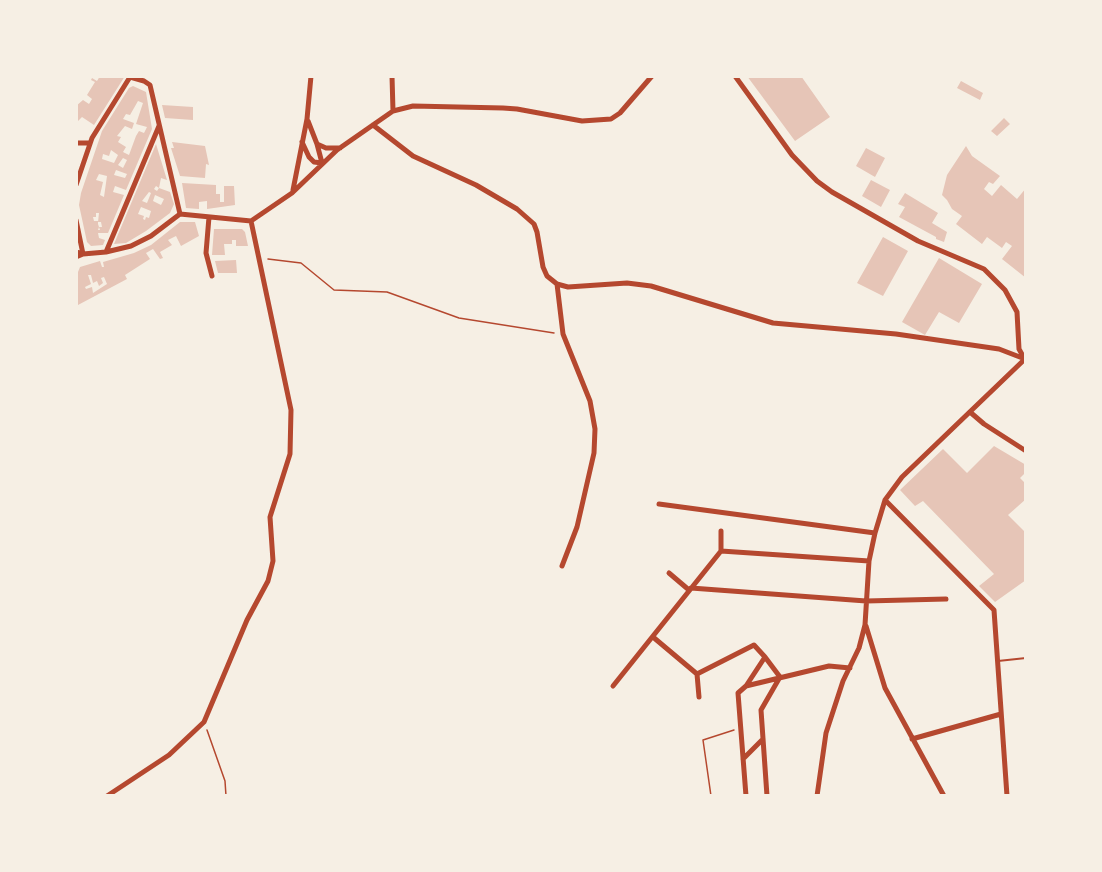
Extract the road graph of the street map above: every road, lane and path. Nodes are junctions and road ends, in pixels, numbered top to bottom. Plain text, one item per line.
1 (311, 76) edge
2 (392, 76) edge
3 (652, 76) edge
4 (735, 76) edge
5 (130, 77) edge
6 (393, 111) junction
7 (307, 119) junction
8 (159, 124) junction
9 (373, 125) junction
10 (302, 142) junction
11 (76, 143) edge
12 (90, 143) junction
13 (317, 144) junction
14 (340, 148) junction
15 (322, 163) junction
16 (76, 184) edge
17 (292, 193) junction
18 (180, 214) junction
19 (209, 217) junction
20 (76, 220) edge
21 (251, 221) junction
22 (76, 252) edge
23 (106, 252) junction
24 (83, 254) junction
25 (76, 257) edge
26 (258, 257) junction
27 (212, 276) dead end
28 (557, 284) junction
29 (563, 334) junction
30 (1025, 359) edge
31 (970, 412) junction
32 (1026, 451) edge
33 (885, 500) junction
34 (659, 504) dead end
35 (721, 531) dead end
36 (875, 533) junction
37 (721, 550) junction
38 (869, 561) junction
39 (562, 566) dead end
40 (669, 573) dead end
41 (690, 589) junction
42 (946, 599) dead end
43 (866, 601) junction
44 (865, 625) junction
45 (652, 636) junction
46 (765, 657) junction
47 (1026, 658) edge
48 (998, 661) junction
49 (850, 668) junction
50 (697, 674) junction
51 (780, 677) junction
52 (614, 686) dead end
53 (746, 686) junction
54 (699, 697) dead end
55 (1001, 714) junction
56 (204, 722) junction
57 (740, 728) junction
58 (763, 739) junction
59 (912, 739) junction
60 (743, 759) junction
61 (107, 795) edge
62 (226, 795) edge
63 (711, 795) edge
64 (746, 795) edge
65 (767, 795) edge
66 (817, 795) edge
67 (944, 795) edge
68 (1007, 795) edge

1 - 7 street
2 - 6 street
3 - 6 street
4 - 30 street
5 - 8 street
5 - 12 street
6 - 9 street
7 - 10 street
7 - 13 street
8 - 18 street
8 - 23 street
9 - 14 street
9 - 28 street
10 - 15 street
10 - 17 street
11 - 12 street
12 - 16 street
13 - 14 street
13 - 15 street
14 - 15 street
15 - 17 street
17 - 21 street
18 - 19 street
18 - 23 street
19 - 21 street
19 - 27 street
20 - 24 street
21 - 26 street
22 - 24 street
23 - 24 street
24 - 25 street
26 - 29 path
26 - 56 street
28 - 29 street
28 - 30 street
29 - 39 street
30 - 31 street
31 - 32 street
31 - 33 street
33 - 36 street
33 - 48 street
34 - 36 street
35 - 37 street
36 - 38 street
37 - 38 street
37 - 41 street
38 - 43 street
40 - 41 street
41 - 43 street
41 - 45 street
42 - 43 street
43 - 44 street
44 - 49 street
44 - 59 street
45 - 50 street
45 - 52 street
46 - 50 street
46 - 51 street
46 - 53 street
47 - 48 lane
48 - 55 street
49 - 51 street
49 - 66 street
50 - 54 street
51 - 53 street
51 - 58 street
53 - 57 street
55 - 59 street
55 - 68 street
56 - 61 street
56 - 62 path
57 - 60 street
57 - 63 path
58 - 60 street
58 - 65 street
59 - 67 street
60 - 64 street

